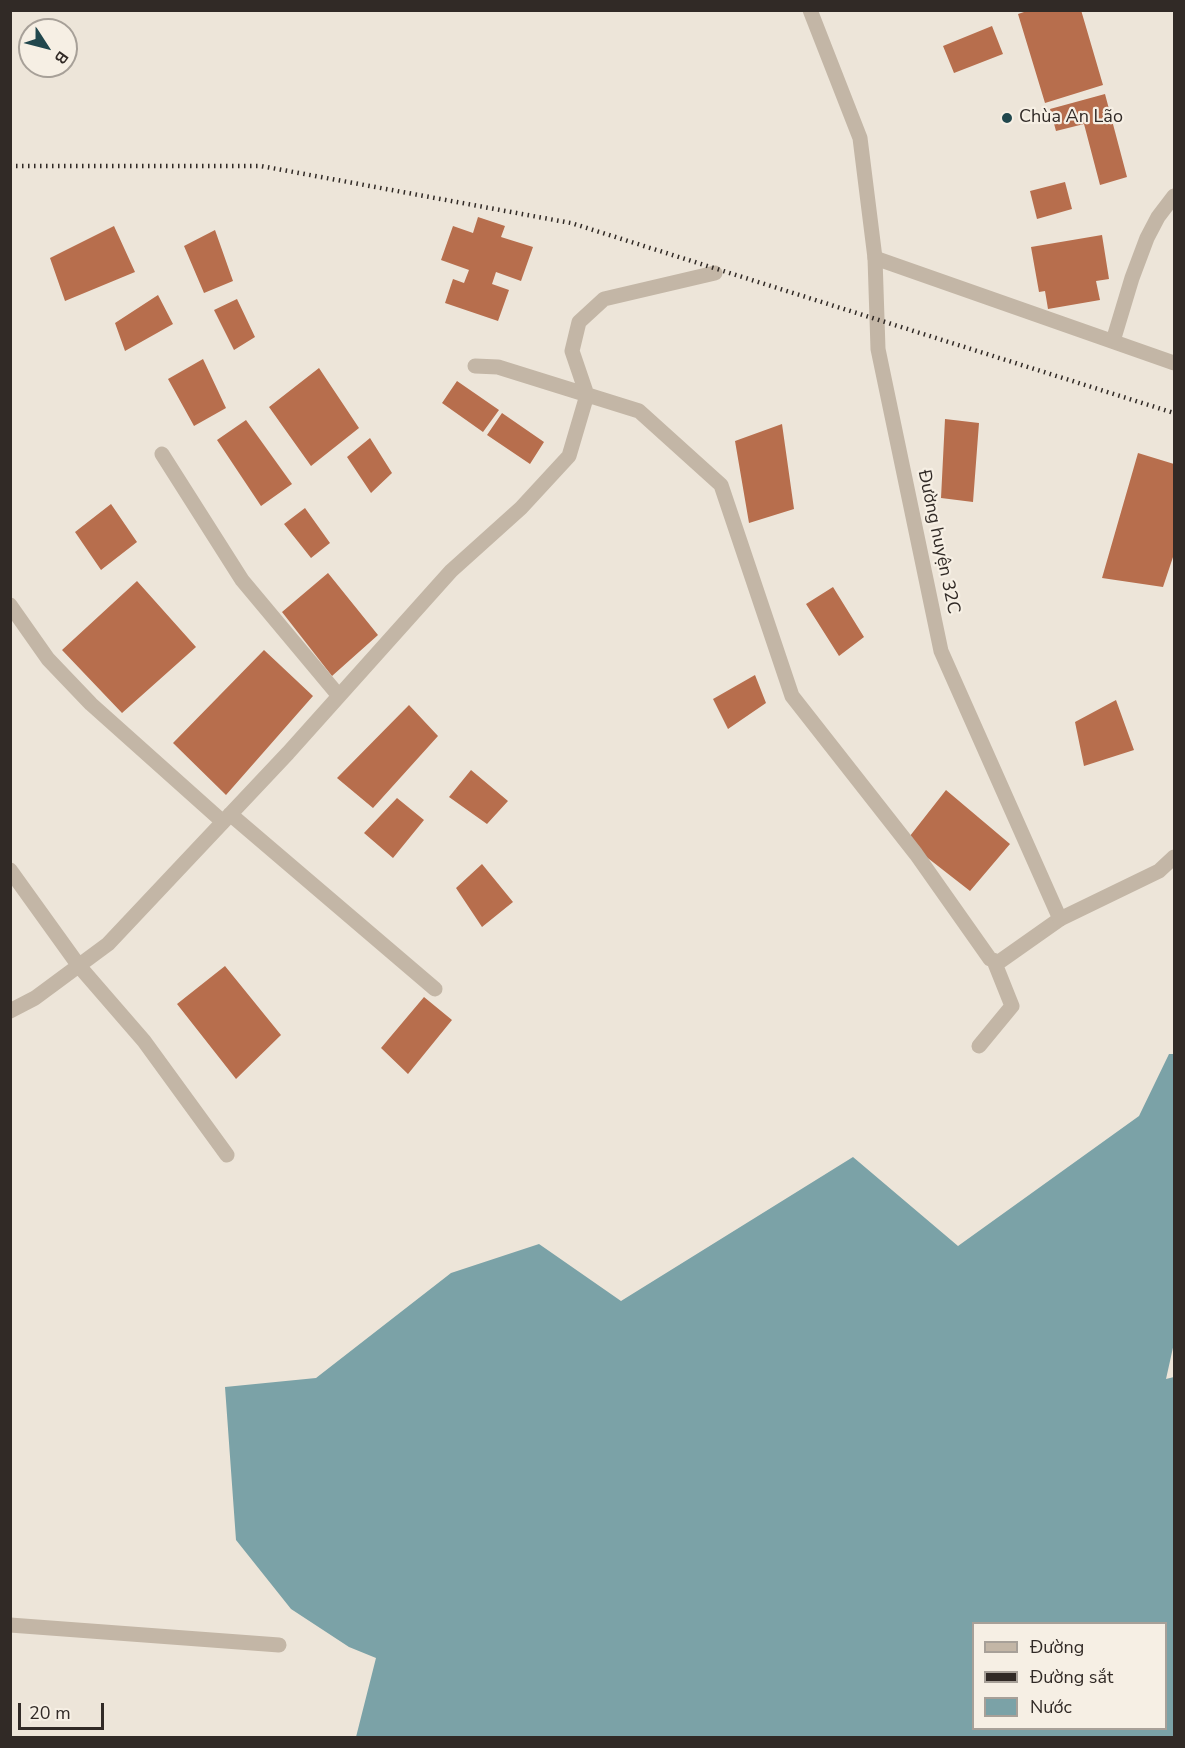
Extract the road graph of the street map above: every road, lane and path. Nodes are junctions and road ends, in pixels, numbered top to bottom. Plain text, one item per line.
1 (810, 10) edge
2 (1174, 196) edge
3 (875, 258) junction
4 (715, 273) dead end
5 (1113, 341) junction
6 (1174, 363) edge
7 (475, 366) dead end
8 (587, 394) junction
9 (162, 454) dead end
10 (10, 605) edge
11 (339, 696) junction
12 (226, 818) junction
13 (1174, 858) edge
14 (10, 870) edge
15 (1060, 919) junction
16 (994, 961) junction
17 (79, 966) junction
18 (435, 989) dead end
19 (10, 1011) edge
20 (980, 1046) dead end
21 (227, 1155) dead end
22 (10, 1625) edge
23 (279, 1645) dead end

1 - 3 street, Đường huyện 32C
2 - 5 street
3 - 5 street
3 - 15 street, Đường huyện 32C
4 - 8 street
5 - 6 street
7 - 8 street
8 - 11 street
8 - 16 street
9 - 11 street
10 - 12 street
11 - 12 street
12 - 17 street
12 - 18 street
13 - 15 street
14 - 17 street
15 - 16 street
16 - 20 street
17 - 19 street
17 - 21 street
22 - 23 street

